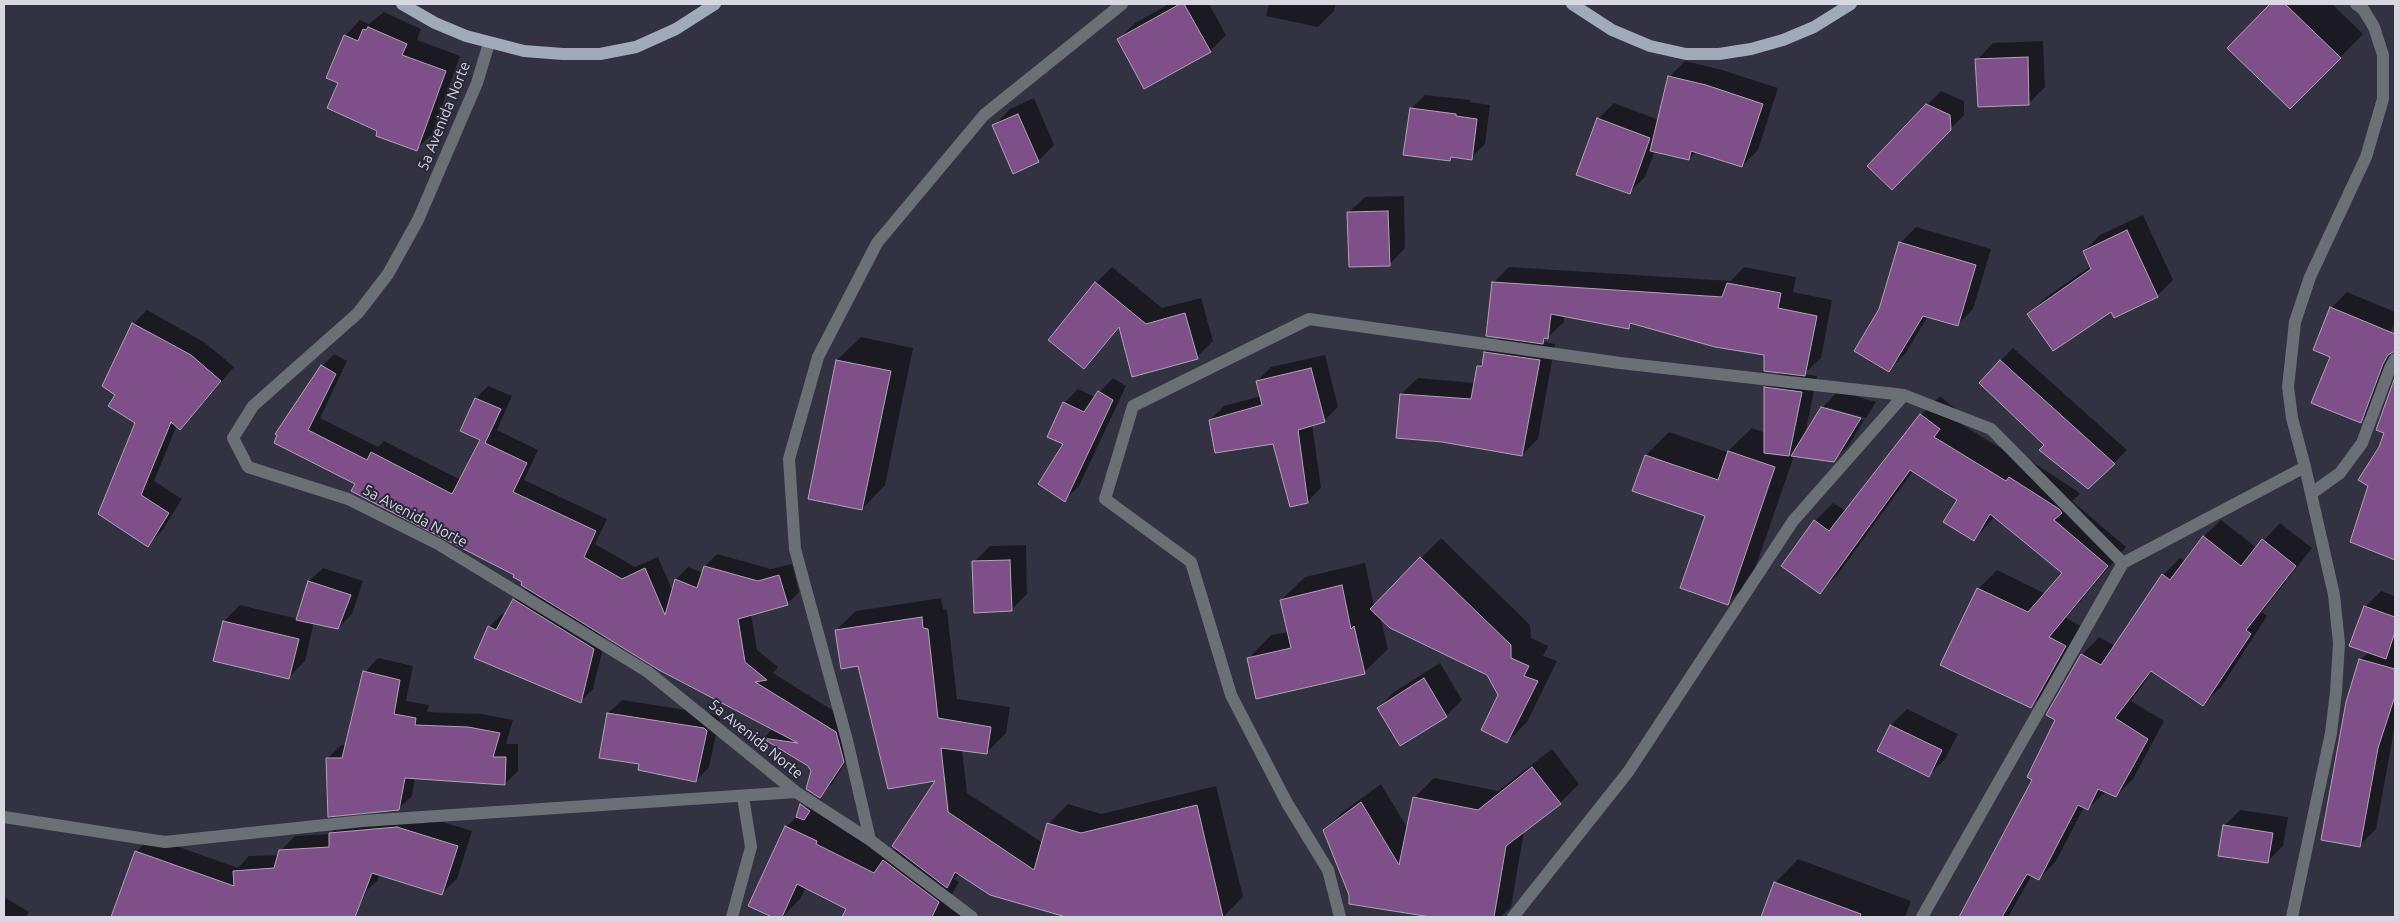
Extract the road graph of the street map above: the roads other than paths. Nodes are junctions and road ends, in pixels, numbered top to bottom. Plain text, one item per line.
1 (402, 4) edge
2 (715, 4) edge
3 (1122, 4) edge
4 (1572, 4) edge
5 (1851, 4) edge
6 (2356, 4) edge
7 (489, 42) junction
8 (2395, 359) edge
9 (1904, 395) junction
10 (2305, 467) junction
11 (2312, 493) junction
12 (2123, 563) junction
13 (796, 792) junction
14 (743, 797) junction
15 (4, 817) edge
16 (870, 840) junction
17 (732, 917) edge
18 (972, 917) edge
19 (1340, 917) edge
20 (1512, 917) edge
21 (1922, 917) edge
22 (2292, 917) edge

1 - 7 main road
2 - 7 main road
3 - 16 street
4 - 5 main road
6 - 10 street
7 - 13 street, 5a Avenida Norte
8 - 11 street
9 - 12 street
9 - 19 street
9 - 20 street
10 - 11 street
10 - 12 street
11 - 22 street
12 - 21 street
13 - 14 street
13 - 16 street, 5a Avenida Norte
14 - 15 street
14 - 17 street
16 - 18 street, 5a Avenida Norte

